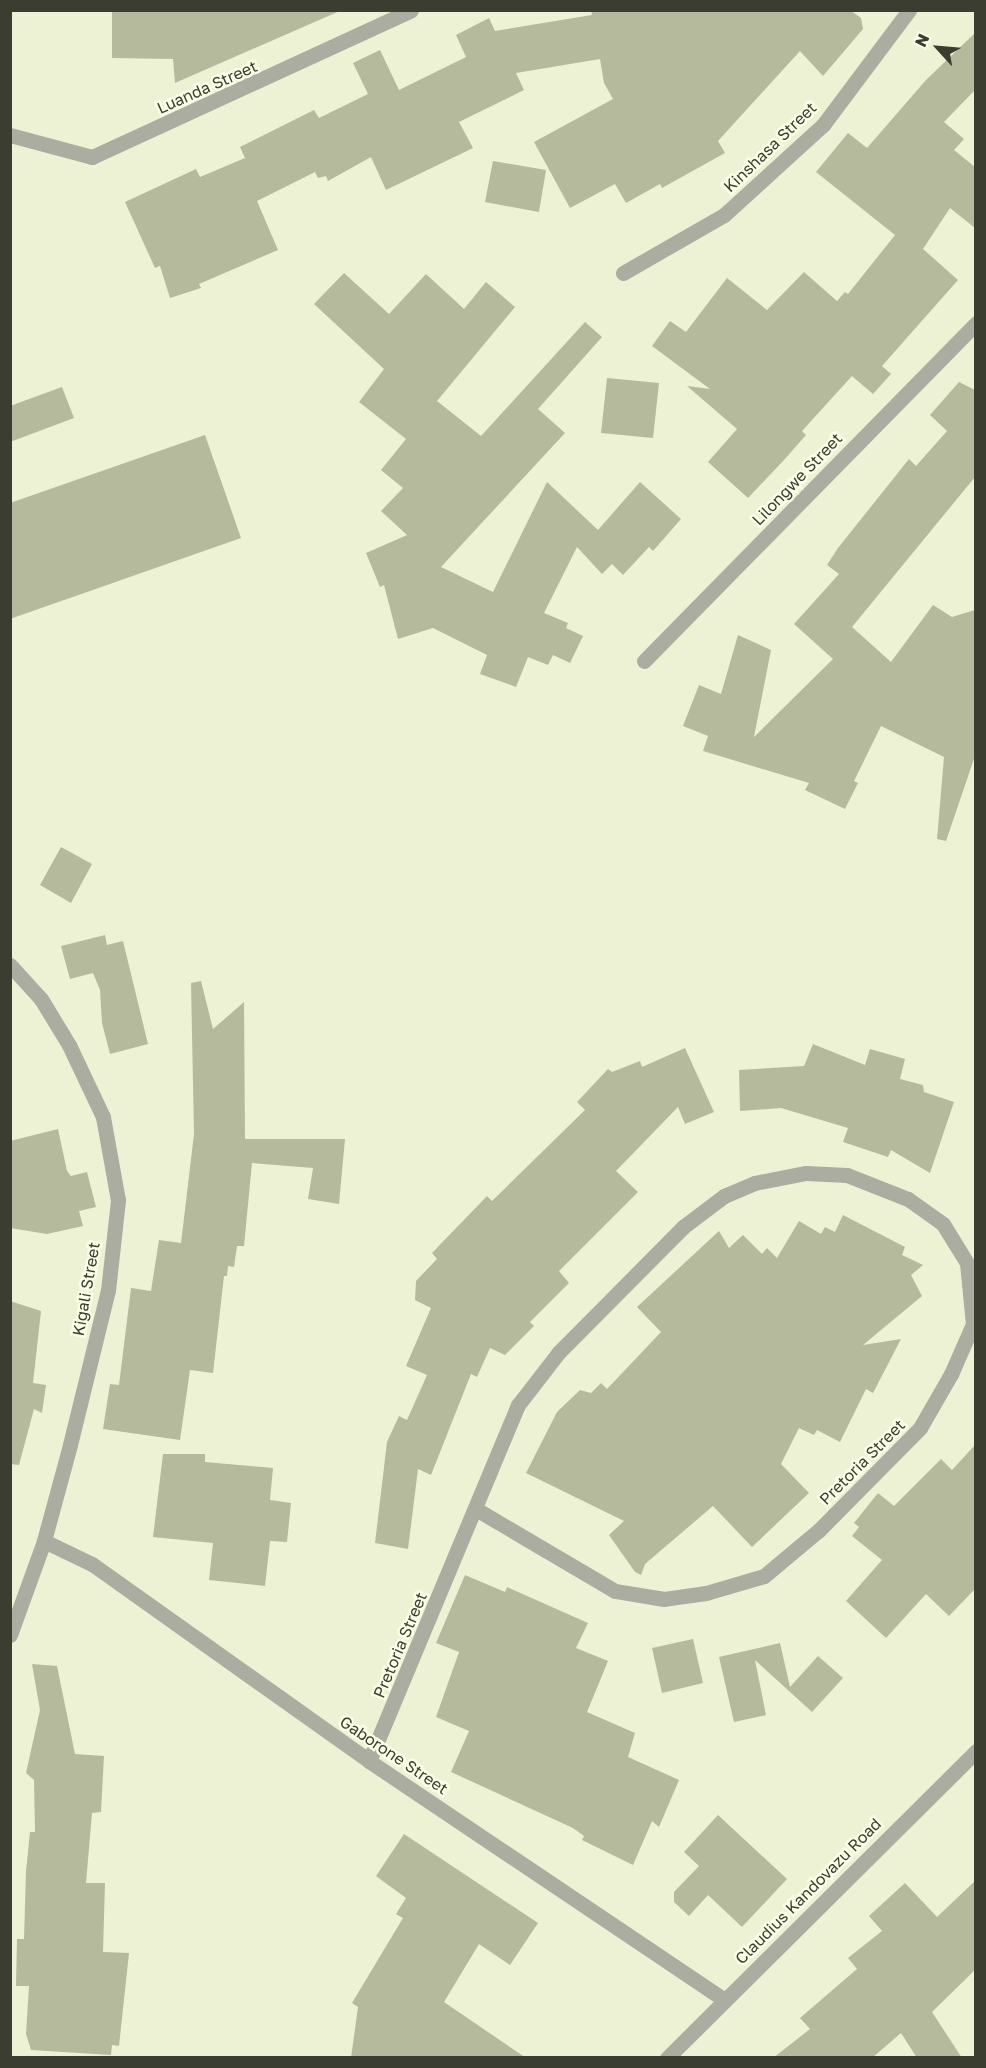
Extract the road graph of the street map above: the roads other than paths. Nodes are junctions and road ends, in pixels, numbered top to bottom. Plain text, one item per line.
1 (411, 10) edge
2 (909, 10) edge
3 (10, 135) edge
4 (623, 273) dead end
5 (975, 323) edge
6 (644, 661) dead end
7 (10, 965) edge
8 (476, 1509) junction
9 (44, 1541) junction
10 (10, 1635) edge
11 (975, 1751) edge
12 (369, 1761) junction
13 (724, 2000) junction
14 (667, 2058) edge

1 - 3 street, Luanda Street
2 - 4 street, Kinshasa Street
5 - 6 street, Lilongwe Street
7 - 9 street, Kigali Street
8 - 8 street, Pretoria Street
8 - 12 street, Pretoria Street
9 - 10 street, Kigali Street
9 - 12 street, Gaborone Street
11 - 13 street, Claudius Kandovazu Road
12 - 13 street, Gaborone Street
13 - 14 street, Claudius Kandovazu Road

